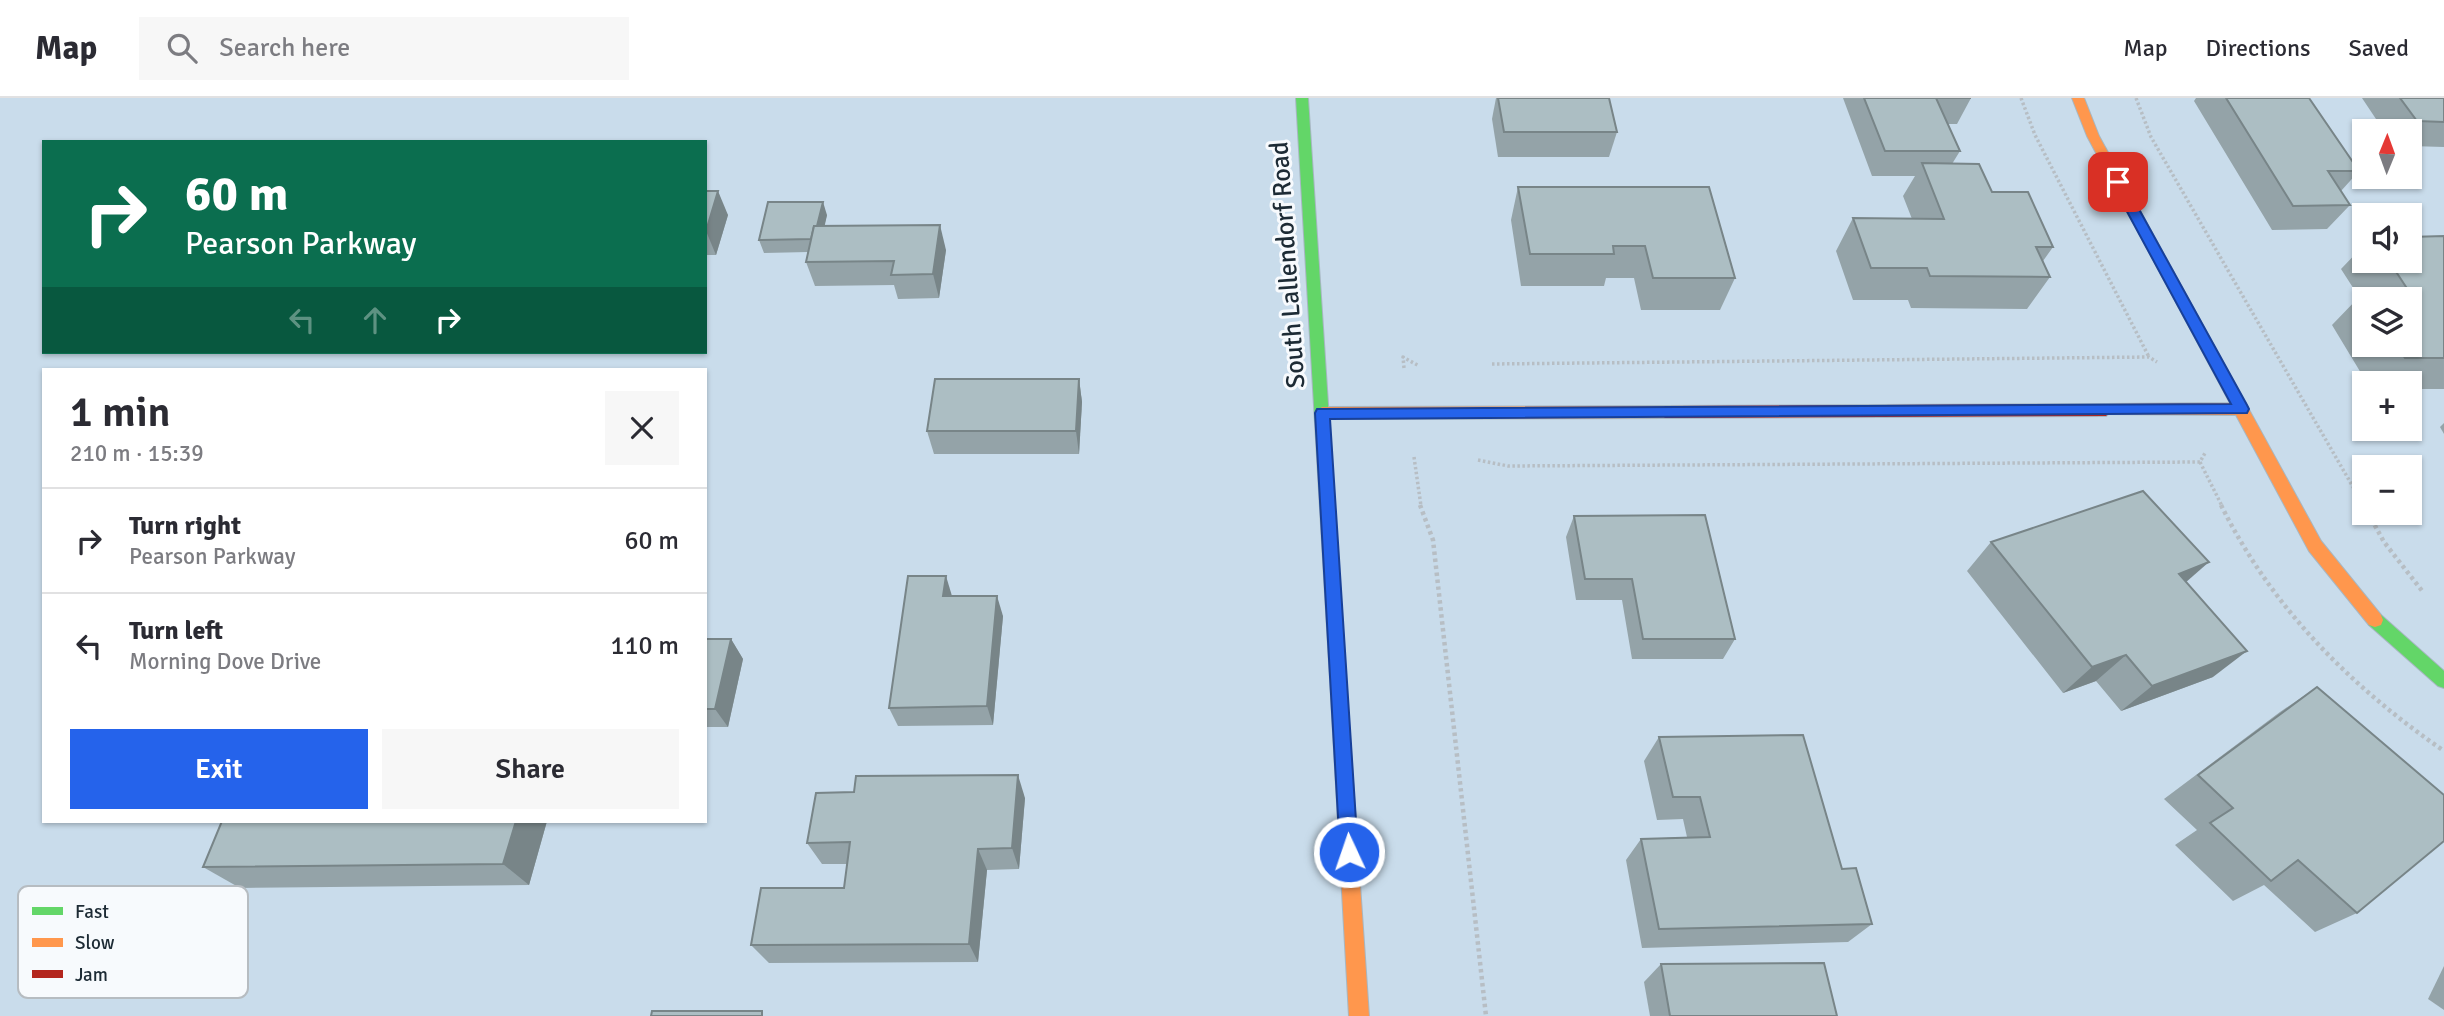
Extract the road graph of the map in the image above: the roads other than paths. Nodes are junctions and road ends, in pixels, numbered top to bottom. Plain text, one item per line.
1 (1302, 98) edge
2 (2078, 98) edge
3 (2242, 409) junction
4 (1322, 413) junction
5 (2444, 681) edge
6 (1359, 1016) edge

1 - 4 street, South Lallendorf Road
2 - 3 street
3 - 4 street
3 - 5 street
4 - 6 street, South Lallendorf Road

